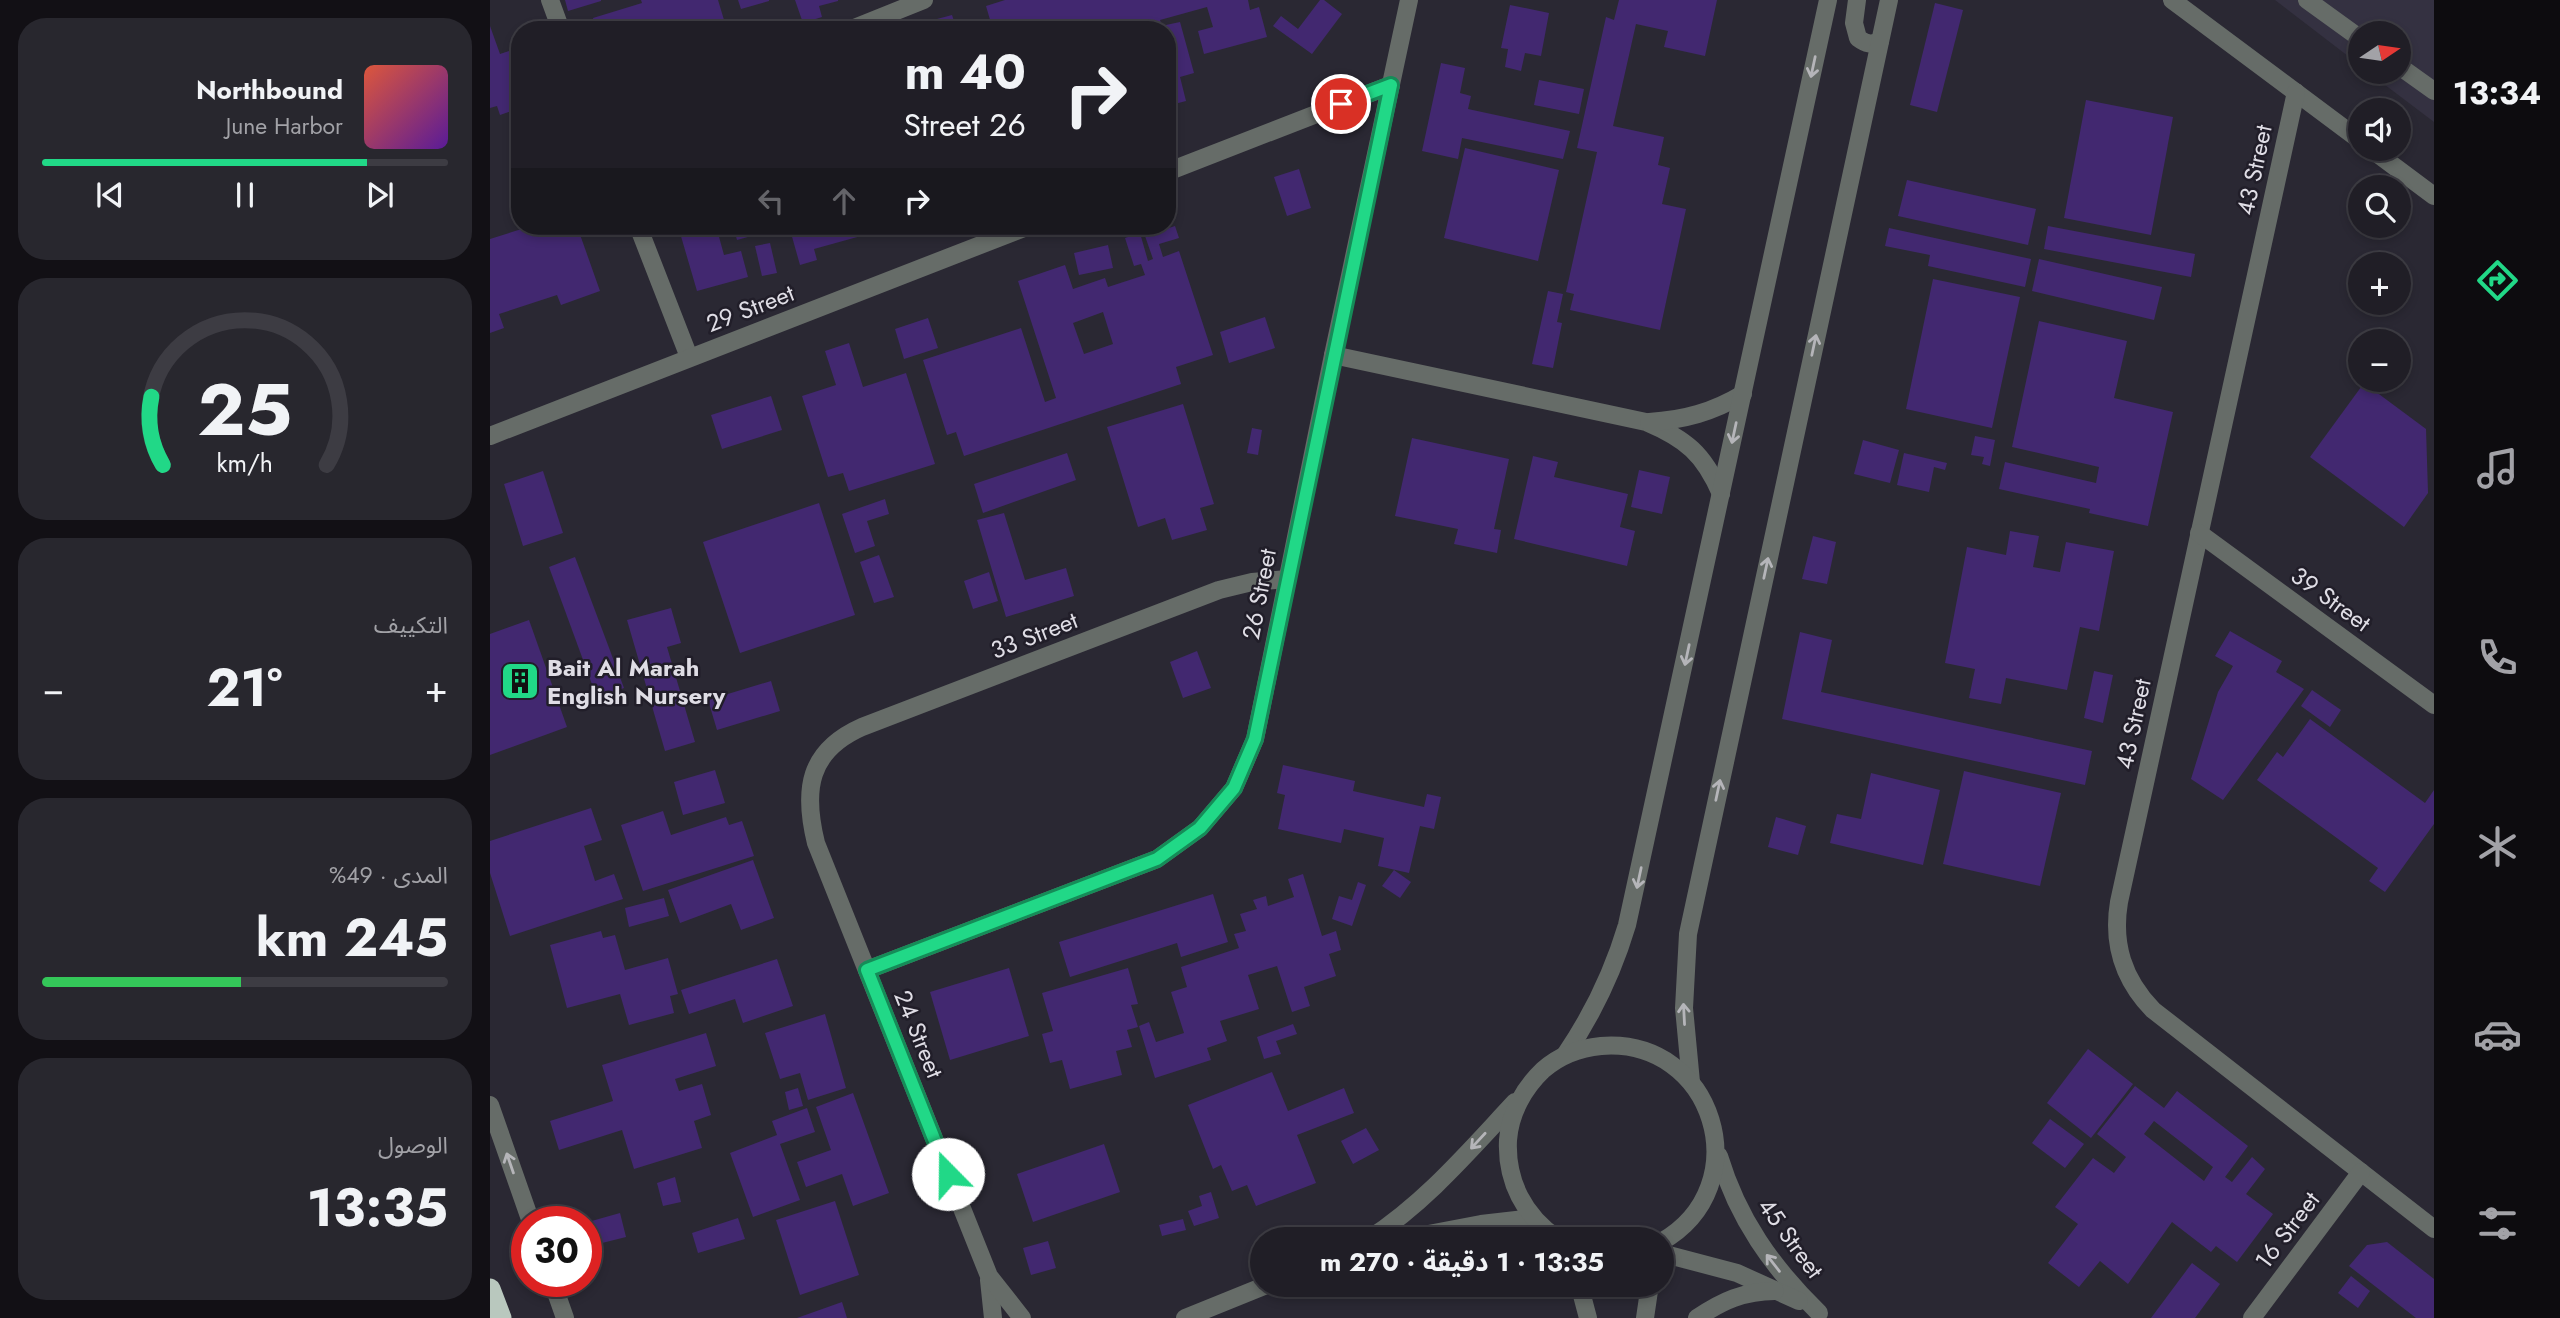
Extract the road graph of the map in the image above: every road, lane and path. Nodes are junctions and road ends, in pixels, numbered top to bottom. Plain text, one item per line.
1 (550, 0) edge
2 (924, 0) edge
3 (1409, 0) edge
4 (1828, 0) edge
5 (1857, 0) edge
6 (1889, 0) edge
7 (2172, 0) edge
8 (2307, 0) edge
9 (558, 21) edge
10 (872, 21) edge
11 (2348, 29) edge
12 (1880, 41) junction
13 (2412, 75) edge
14 (1391, 85) junction
15 (2434, 91) edge
16 (2296, 92) junction
17 (2348, 131) edge
18 (2387, 161) edge
19 (1176, 169) edge
20 (2434, 196) edge
21 (641, 235) edge
22 (1005, 235) edge
23 (1333, 355) junction
24 (689, 358) junction
25 (1743, 394) junction
26 (1646, 422) junction
27 (490, 436) edge
28 (1721, 494) junction
29 (2199, 533) junction
30 (1287, 579) junction
31 (2434, 705) edge
32 (815, 768) joint
33 (867, 970) junction
34 (1565, 1055) junction
35 (1691, 1082) junction
36 (1525, 1091) junction
37 (490, 1105) edge
38 (1716, 1149) junction
39 (2361, 1172) junction
40 (525, 1206) edge
41 (1533, 1218) junction
42 (1388, 1227) edge
43 (1465, 1227) edge
44 (1544, 1227) edge
45 (2434, 1229) edge
46 (1674, 1235) edge
47 (1674, 1251) edge
48 (989, 1276) junction
49 (490, 1289) edge
50 (1782, 1291) junction
51 (1250, 1292) edge
52 (558, 1297) edge
53 (1582, 1297) edge
54 (1648, 1297) edge
55 (1822, 1315) edge
56 (501, 1318) edge
57 (565, 1318) edge
58 (993, 1318) edge
59 (1022, 1318) edge
60 (1185, 1318) edge
61 (1588, 1318) edge
62 (1645, 1318) edge
63 (1697, 1318) edge
64 (2252, 1318) edge

1 - 9 street
2 - 10 street
3 - 14 street, 26 Street
4 -> 25 street
5 - 12 street
6 - 12 street
7 - 16 street
8 - 11 street
35 -> 12 street
13 - 15 street
14 - 19 street
14 - 23 street, 26 Street
16 - 17 street
16 - 29 street, 43 Street
18 - 20 street
21 - 24 street
22 - 24 street, 29 Street
23 - 26 street
23 - 30 street, 26 Street
24 - 27 street, 29 Street
25 - 26 street
25 -> 28 street
26 - 28 street
28 -> 34 street
29 - 31 street, 39 Street
29 - 39 street, 43 Street
30 - 32 street, 33 Street
30 - 33 street, 26 Street
32 - 33 street, 24 Street
33 - 48 street, 24 Street
34 - 35 street
34 - 36 street
35 - 38 street
36 - 41 street
36 -> 42 street
40 -> 37 street
38 - 46 street
55 -> 38 street, 45 Street
39 - 45 street, 43 Street
39 - 64 street, 16 Street
41 - 43 street
41 - 44 street
47 - 50 street, 45 Street
48 - 58 street, 24 Street
48 - 59 street, 24 Street
49 - 56 highway
50 - 55 street, 45 Street
50 - 63 street
51 - 60 street
52 - 57 street
53 - 61 street
54 - 62 street

